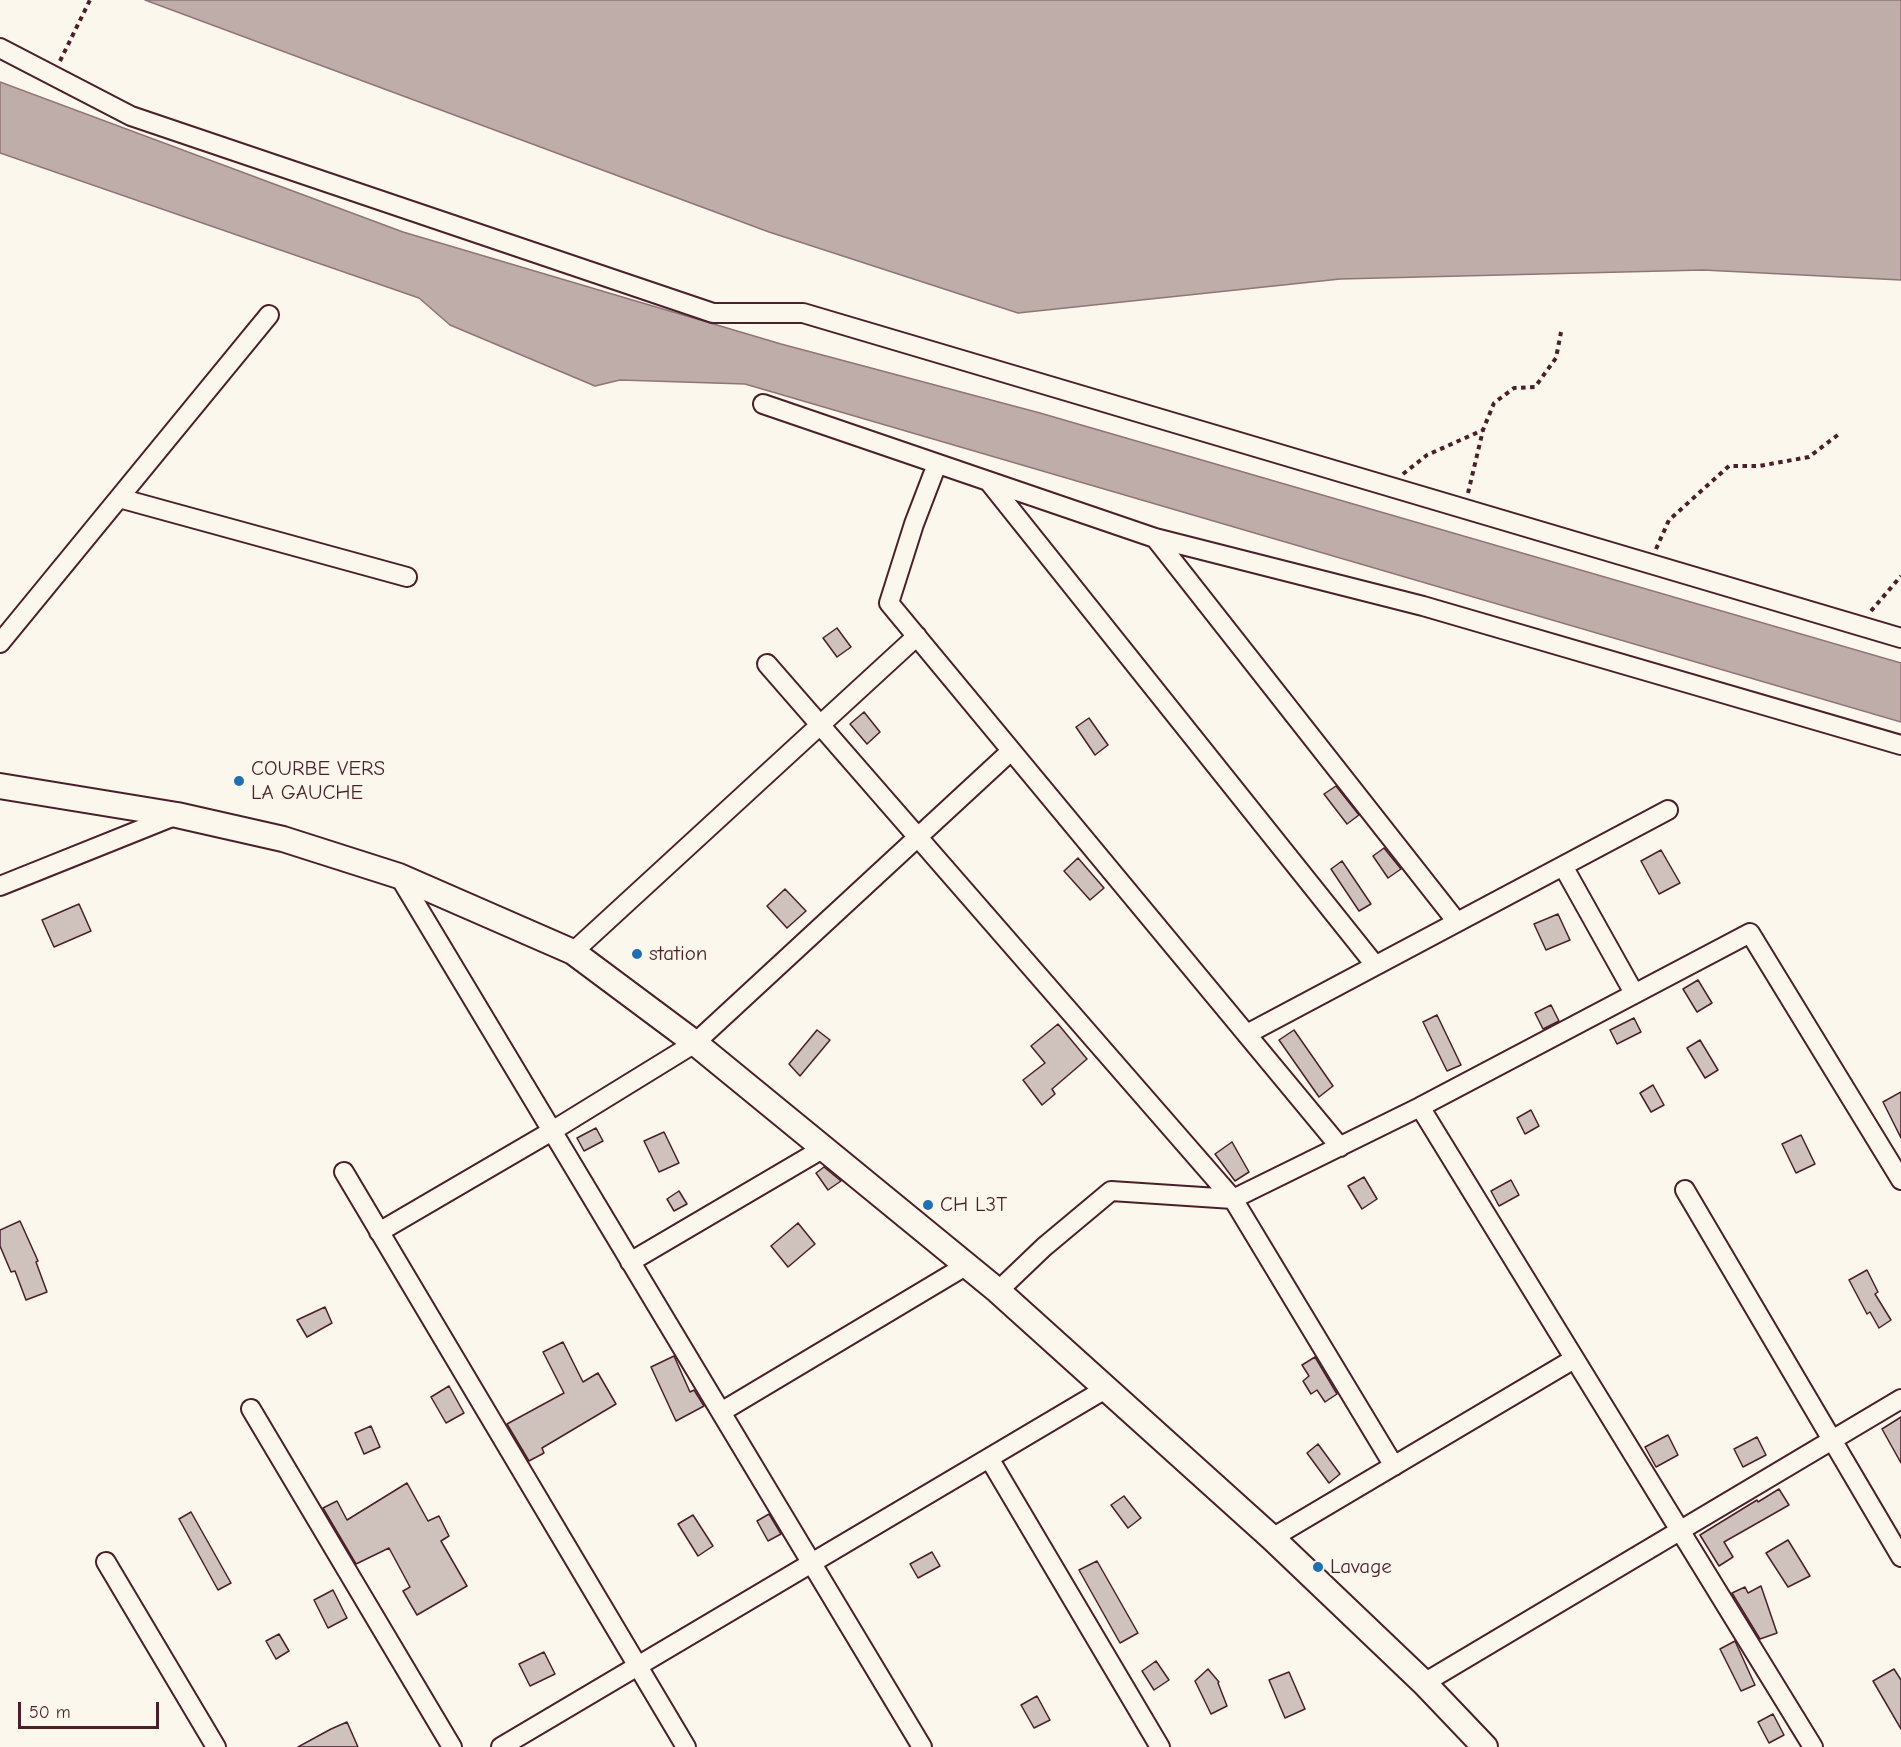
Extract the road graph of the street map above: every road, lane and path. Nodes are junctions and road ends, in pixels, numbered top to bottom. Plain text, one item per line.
1 (90, 0) edge
2 (0, 48) edge
3 (52, 75) junction
4 (269, 315) dead end
5 (1561, 332) dead end
6 (763, 404) dead end
7 (1484, 430) junction
8 (1839, 434) dead end
9 (937, 464) junction
10 (988, 481) junction
11 (1387, 485) junction
12 (118, 498) junction
13 (1464, 508) junction
14 (1155, 538) junction
15 (1650, 564) junction
16 (1901, 576) edge
17 (407, 577) dead end
18 (1859, 626) junction
19 (917, 636) junction
20 (1901, 638) edge
21 (0, 643) edge
22 (767, 664) dead end
23 (820, 725) junction
24 (1901, 745) edge
25 (1011, 751) junction
26 (0, 786) edge
27 (1668, 810) dead end
28 (177, 815) junction
29 (918, 838) junction
30 (1563, 866) junction
31 (399, 876) junction
32 (0, 886) edge
33 (1457, 922) junction
34 (573, 952) junction
35 (1375, 965) junction
36 (1634, 993) junction
37 (1246, 1034) junction
38 (695, 1043) junction
39 (1420, 1107) junction
40 (552, 1131) junction
41 (1340, 1147) junction
42 (824, 1148) junction
43 (344, 1172) dead end
44 (1901, 1180) edge
45 (1685, 1190) dead end
46 (1233, 1199) junction
47 (379, 1232) junction
48 (630, 1262) junction
49 (967, 1265) junction
50 (998, 1291) junction
51 (1574, 1359) junction
52 (1107, 1388) junction
53 (1901, 1399) edge
54 (251, 1410) dead end
55 (721, 1412) junction
56 (1832, 1440) junction
57 (989, 1458) junction
58 (1394, 1466) junction
59 (1680, 1531) junction
60 (1272, 1539) junction
61 (1901, 1557) edge
62 (106, 1562) dead end
63 (811, 1563) junction
64 (638, 1666) junction
65 (1424, 1683) junction
66 (216, 1747) edge
67 (452, 1747) edge
68 (501, 1747) edge
69 (686, 1747) edge
70 (922, 1747) edge
71 (1160, 1747) edge
72 (1485, 1747) edge
73 (1814, 1747) edge

1 - 3 path
2 - 3 street
3 - 11 street
4 - 12 street
5 - 7 path
6 - 9 street
7 - 11 path
7 - 13 path
8 - 15 path
9 - 10 street
9 - 19 street
10 - 14 street
10 - 35 street
11 - 13 street
12 - 17 street
12 - 21 street
13 - 15 street
14 - 24 street
14 - 33 street
15 - 18 street
16 - 18 path
18 - 20 street
19 - 23 street
19 - 25 street
22 - 23 street
23 - 29 street
23 - 34 street
25 - 29 street
25 - 37 street
26 - 28 main road
27 - 30 street
28 - 31 main road
28 - 32 street
29 - 38 street
29 - 46 street
30 - 33 street
30 - 36 street
31 - 34 main road
31 - 40 street
33 - 35 street
34 - 38 main road
35 - 37 street
36 - 39 street
36 - 44 street
37 - 41 street
38 - 40 street
38 - 42 main road
39 - 41 street
39 - 51 street
40 - 47 street
40 - 48 street
41 - 46 street
42 - 48 street
42 - 49 main road
43 - 47 street
45 - 56 street
46 - 50 street
46 - 58 street
47 - 64 street
48 - 55 street
49 - 50 main road
49 - 55 street
50 - 52 main road
51 - 58 street
51 - 59 street
52 - 57 street
52 - 60 main road
53 - 56 street
54 - 67 street
55 - 63 street
56 - 59 street
56 - 61 street
57 - 63 street
57 - 71 street
58 - 60 street
59 - 65 street
59 - 73 street
60 - 65 main road
62 - 66 street
63 - 64 street
63 - 70 street
64 - 68 street
64 - 69 street
65 - 72 main road

